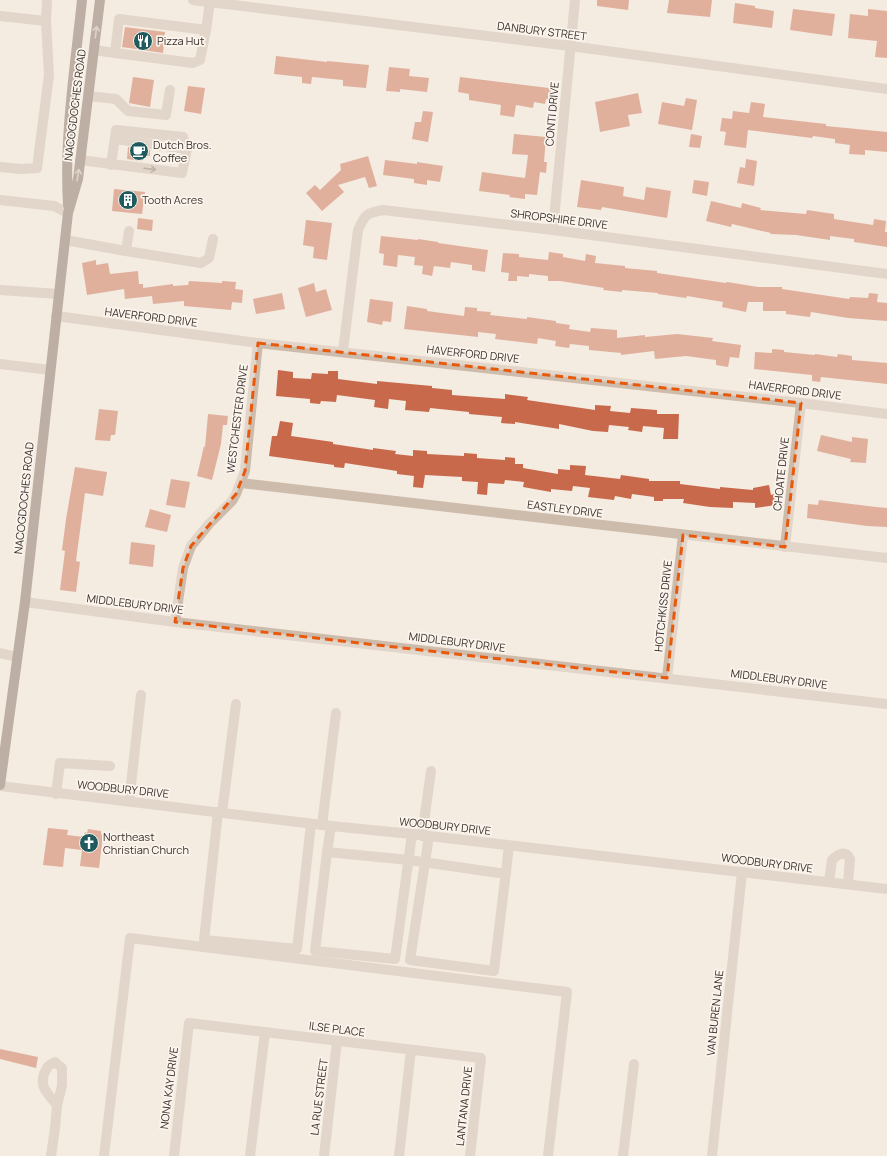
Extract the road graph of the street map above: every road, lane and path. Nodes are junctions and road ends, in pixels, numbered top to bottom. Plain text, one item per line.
1 (47, 0) edge
2 (82, 0) edge
3 (100, 0) edge
4 (193, 0) edge
5 (575, 0) edge
6 (207, 1) edge
7 (0, 16) edge
8 (46, 21) junction
9 (206, 30) junction
10 (570, 46) junction
11 (94, 50) junction
12 (115, 53) junction
13 (887, 89) edge
14 (170, 90) dead end
15 (88, 96) junction
16 (80, 160) junction
17 (111, 165) junction
18 (0, 167) edge
19 (0, 200) edge
20 (68, 213) junction
21 (554, 230) junction
22 (129, 231) dead end
23 (213, 239) dead end
24 (65, 240) junction
25 (126, 251) junction
26 (887, 274) edge
27 (0, 290) edge
28 (59, 294) junction
29 (56, 316) junction
30 (258, 343) junction
31 (343, 351) junction
32 (0, 364) edge
33 (50, 370) junction
34 (801, 403) junction
35 (887, 414) edge
36 (241, 483) junction
37 (683, 535) junction
38 (785, 547) junction
39 (887, 558) edge
40 (25, 602) junction
41 (175, 622) junction
42 (0, 653) edge
43 (17, 657) junction
44 (667, 678) junction
45 (141, 695) dead end
46 (236, 704) dead end
47 (887, 704) edge
48 (336, 713) dead end
49 (3, 734) edge
50 (110, 766) dead end
51 (431, 772) dead end
52 (0, 786) edge
53 (56, 794) junction
54 (128, 802) junction
55 (220, 812) junction
56 (311, 824) junction
57 (327, 826) junction
58 (421, 836) junction
59 (509, 846) junction
60 (327, 852) junction
61 (408, 860) junction
62 (424, 862) junction
63 (742, 872) junction
64 (506, 874) junction
65 (829, 882) junction
66 (848, 884) junction
67 (887, 889) edge
68 (189, 1023) joint
69 (265, 1032) junction
70 (338, 1041) junction
71 (411, 1050) junction
72 (481, 1058) joint
73 (634, 1064) dead end
74 (57, 1105) dead end
75 (51, 1156) edge
76 (104, 1156) edge
77 (174, 1156) edge
78 (250, 1156) edge
79 (324, 1156) edge
80 (399, 1156) edge
81 (470, 1156) edge
82 (548, 1156) edge
83 (623, 1156) edge
84 (712, 1156) edge

1 - 8 street
2 - 20 main road, NACOGDOCHES ROAD
11 -> 3 main road, NACOGDOCHES ROAD
4 - 6 street, DANBURY STREET
5 - 10 street, CONTI DRIVE
6 - 9 street
6 - 10 street, DANBURY STREET
7 - 8 street
8 - 18 street
9 - 12 street
9 - 12 street
10 - 13 street, DANBURY STREET
10 - 21 street, CONTI DRIVE
11 - 12 street
11 - 15 main road, NACOGDOCHES ROAD
14 - 15 street
15 - 16 main road, NACOGDOCHES ROAD
16 - 17 street
20 -> 16 main road, NACOGDOCHES ROAD
17 -> 17 street
19 - 20 street
20 - 24 main road, NACOGDOCHES ROAD
21 - 26 street, SHROPSHIRE DRIVE
21 - 31 street, SHROPSHIRE DRIVE
22 - 25 street
23 - 25 street
24 - 25 street
24 - 28 main road, NACOGDOCHES ROAD
27 - 28 street
28 - 29 main road, NACOGDOCHES ROAD
29 - 30 street, HAVERFORD DRIVE
29 - 33 main road, NACOGDOCHES ROAD
30 - 31 street, HAVERFORD DRIVE
30 - 36 street, WESTCHESTER DRIVE
31 - 34 street, HAVERFORD DRIVE
32 - 33 street
33 - 40 main road, NACOGDOCHES ROAD
34 - 35 street, HAVERFORD DRIVE
34 - 38 street, CHOATE DRIVE
36 - 37 street, EASTLEY DRIVE
36 - 41 street, WESTCHESTER DRIVE
37 - 38 street, EASTLEY DRIVE
37 - 44 street, HOTCHKISS DRIVE
38 - 39 street, EASTLEY DRIVE
40 - 41 street, MIDDLEBURY DRIVE
40 - 43 main road, NACOGDOCHES ROAD
41 - 44 street, MIDDLEBURY DRIVE
42 - 43 street
43 - 49 main road, NACOGDOCHES ROAD
44 - 47 street, MIDDLEBURY DRIVE
45 - 54 street
46 - 55 street
48 - 57 street
49 - 52 main road, NACOGDOCHES ROAD
50 - 53 street
51 - 58 street
52 - 53 street, WOODBURY DRIVE
53 - 54 street, WOODBURY DRIVE
54 - 55 street, WOODBURY DRIVE
55 - 56 street, WOODBURY DRIVE
55 - 56 street
56 - 57 street, WOODBURY DRIVE
57 - 58 street, WOODBURY DRIVE
57 - 60 street
58 - 59 street, WOODBURY DRIVE
58 - 61 street
58 - 62 street
59 - 63 street, WOODBURY DRIVE
59 - 64 street
60 - 61 street
60 - 61 street
61 - 62 street
62 - 64 street
62 - 64 street
63 - 65 street, WOODBURY DRIVE
63 - 84 street, VAN BUREN LANE
65 - 66 street, WOODBURY DRIVE
65 - 66 street
66 - 67 street, WOODBURY DRIVE
68 - 69 street, ILSE PLACE
68 - 77 street, NONA KAY DRIVE
69 - 70 street, ILSE PLACE
69 - 78 street
70 - 71 street, ILSE PLACE
70 - 79 street, LA RUE STREET
71 - 72 street, ILSE PLACE
71 - 80 street
72 - 81 street, LANTANA DRIVE
73 - 83 street
74 - 75 street
76 - 82 street

